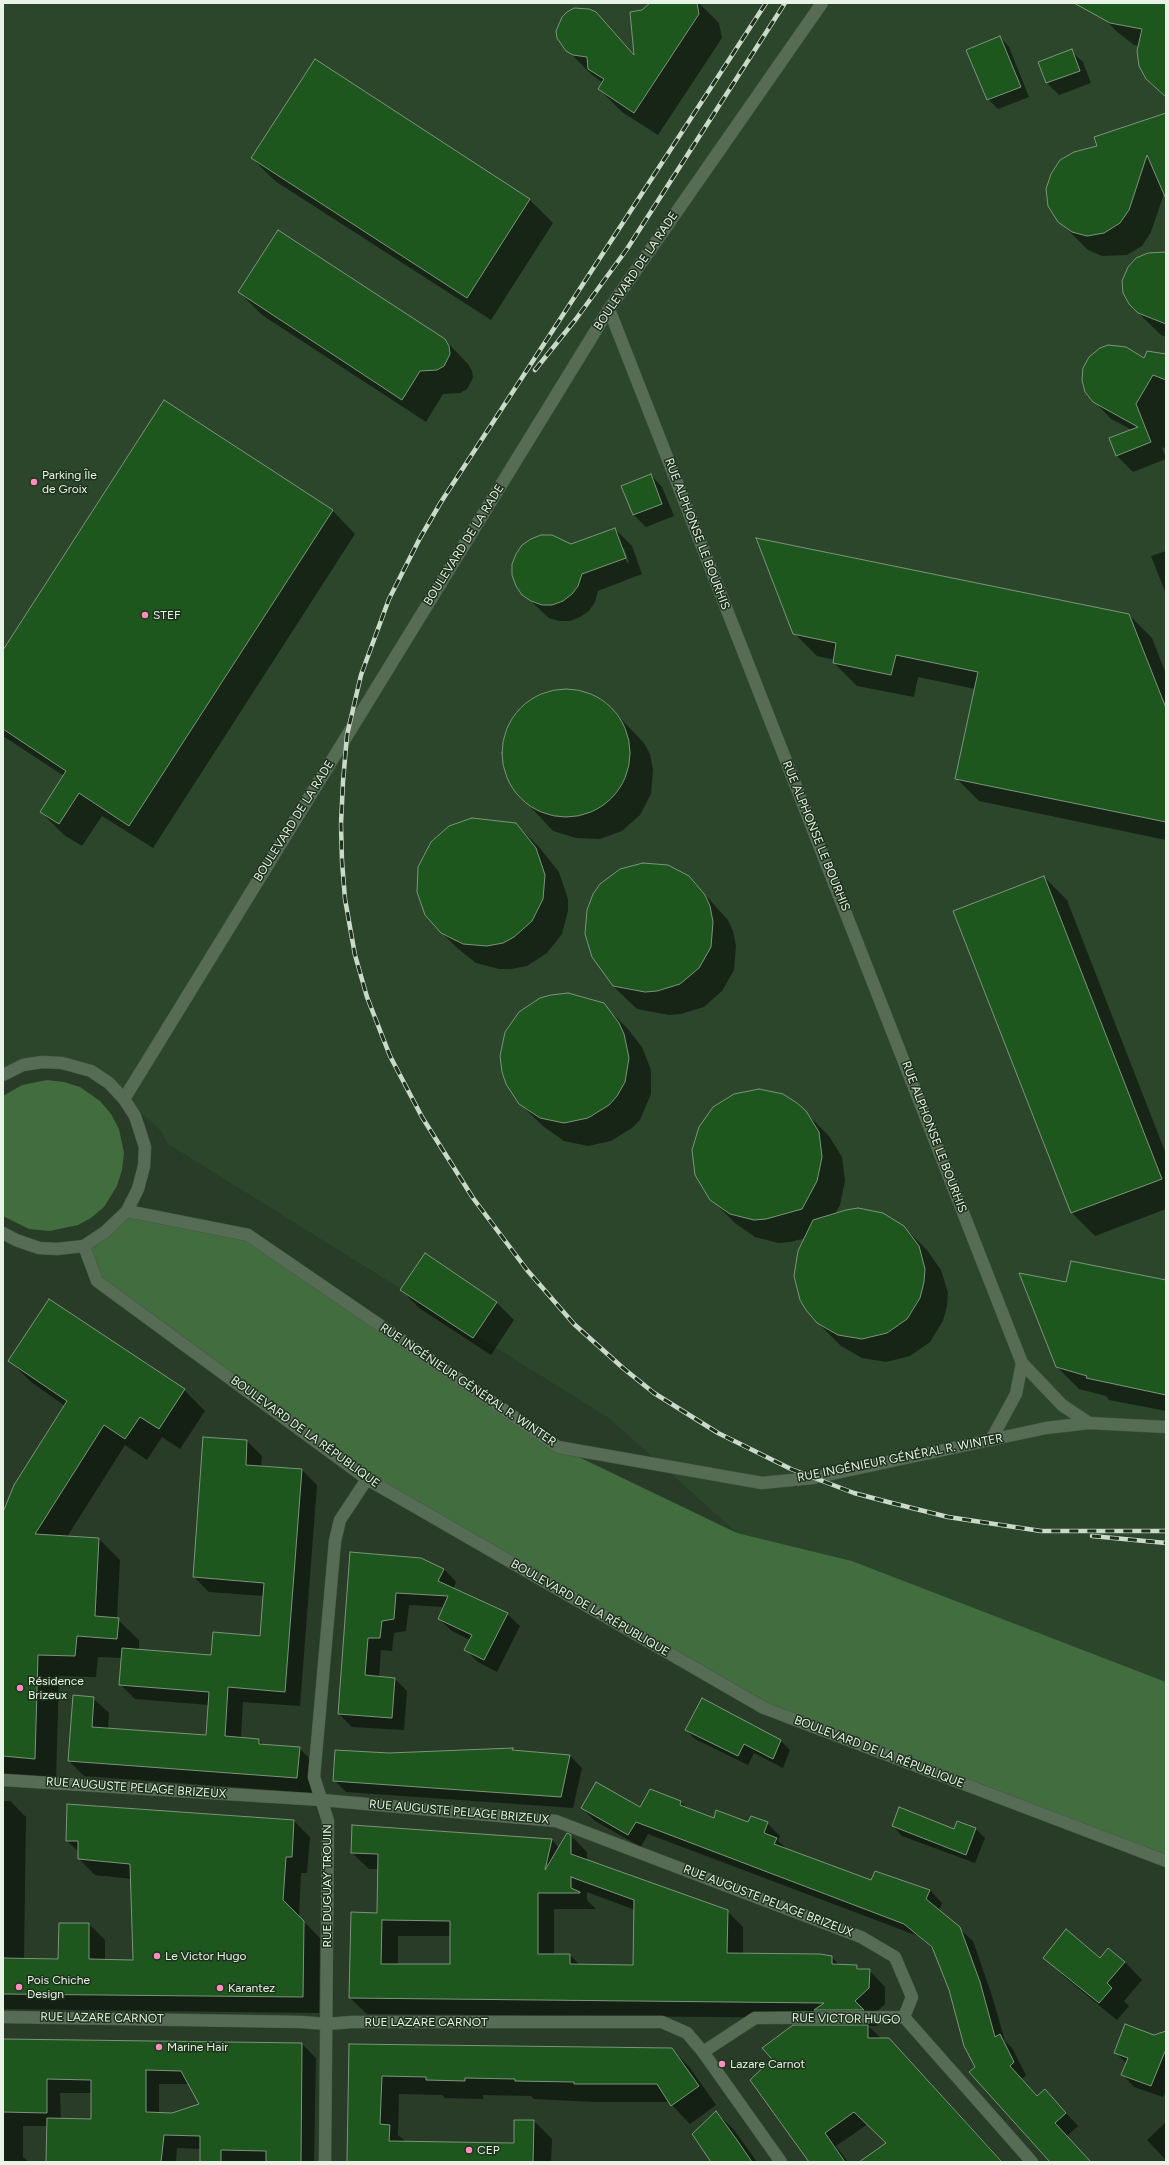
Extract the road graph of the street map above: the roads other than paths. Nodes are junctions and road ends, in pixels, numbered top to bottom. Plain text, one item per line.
1 (822, 3) edge
2 (609, 309) junction
3 (3, 1075) edge
4 (124, 1099) junction
5 (128, 1211) junction
6 (3, 1233) edge
7 (84, 1246) junction
8 (1022, 1363) junction
9 (1089, 1423) junction
10 (1166, 1427) edge
11 (991, 1440) junction
12 (367, 1479) junction
13 (3, 1780) edge
14 (322, 1800) junction
15 (1166, 1861) edge
16 (3, 2017) edge
17 (904, 2017) junction
18 (327, 2024) junction
19 (703, 2052) junction
20 (325, 2162) edge
21 (781, 2162) edge
22 (1032, 2162) edge

1 - 2 street, BOULEVARD DE LA RADE
2 - 4 street, BOULEVARD DE LA RADE
2 - 8 street, RUE ALPHONSE LE BOURHIS
3 - 4 street
4 - 5 street
5 - 7 street
5 - 11 street, RUE INGÉNIEUR GÉNÉRAL R. WINTER
6 - 7 street
7 - 12 street, BOULEVARD DE LA RÉPUBLIQUE
8 - 9 street, RUE ALPHONSE LE BOURHIS
8 - 11 street
9 - 10 street, RUE INGÉNIEUR GÉNÉRAL R. WINTER
9 - 11 street, RUE INGÉNIEUR GÉNÉRAL R. WINTER
12 - 14 street, RUE DUGUAY TROUIN
12 - 15 street, BOULEVARD DE LA RÉPUBLIQUE
13 - 14 street, RUE AUGUSTE PELAGE BRIZEUX
14 - 17 street, RUE AUGUSTE PELAGE BRIZEUX
14 - 18 street, RUE DUGUAY TROUIN
16 - 18 street, RUE LAZARE CARNOT
17 - 19 street, RUE VICTOR HUGO
17 - 22 street, RUE VICTOR HUGO
18 - 19 street, RUE LAZARE CARNOT
18 - 20 street, RUE DUGUAY TROUIN
19 - 21 street, RUE LAZARE CARNOT

